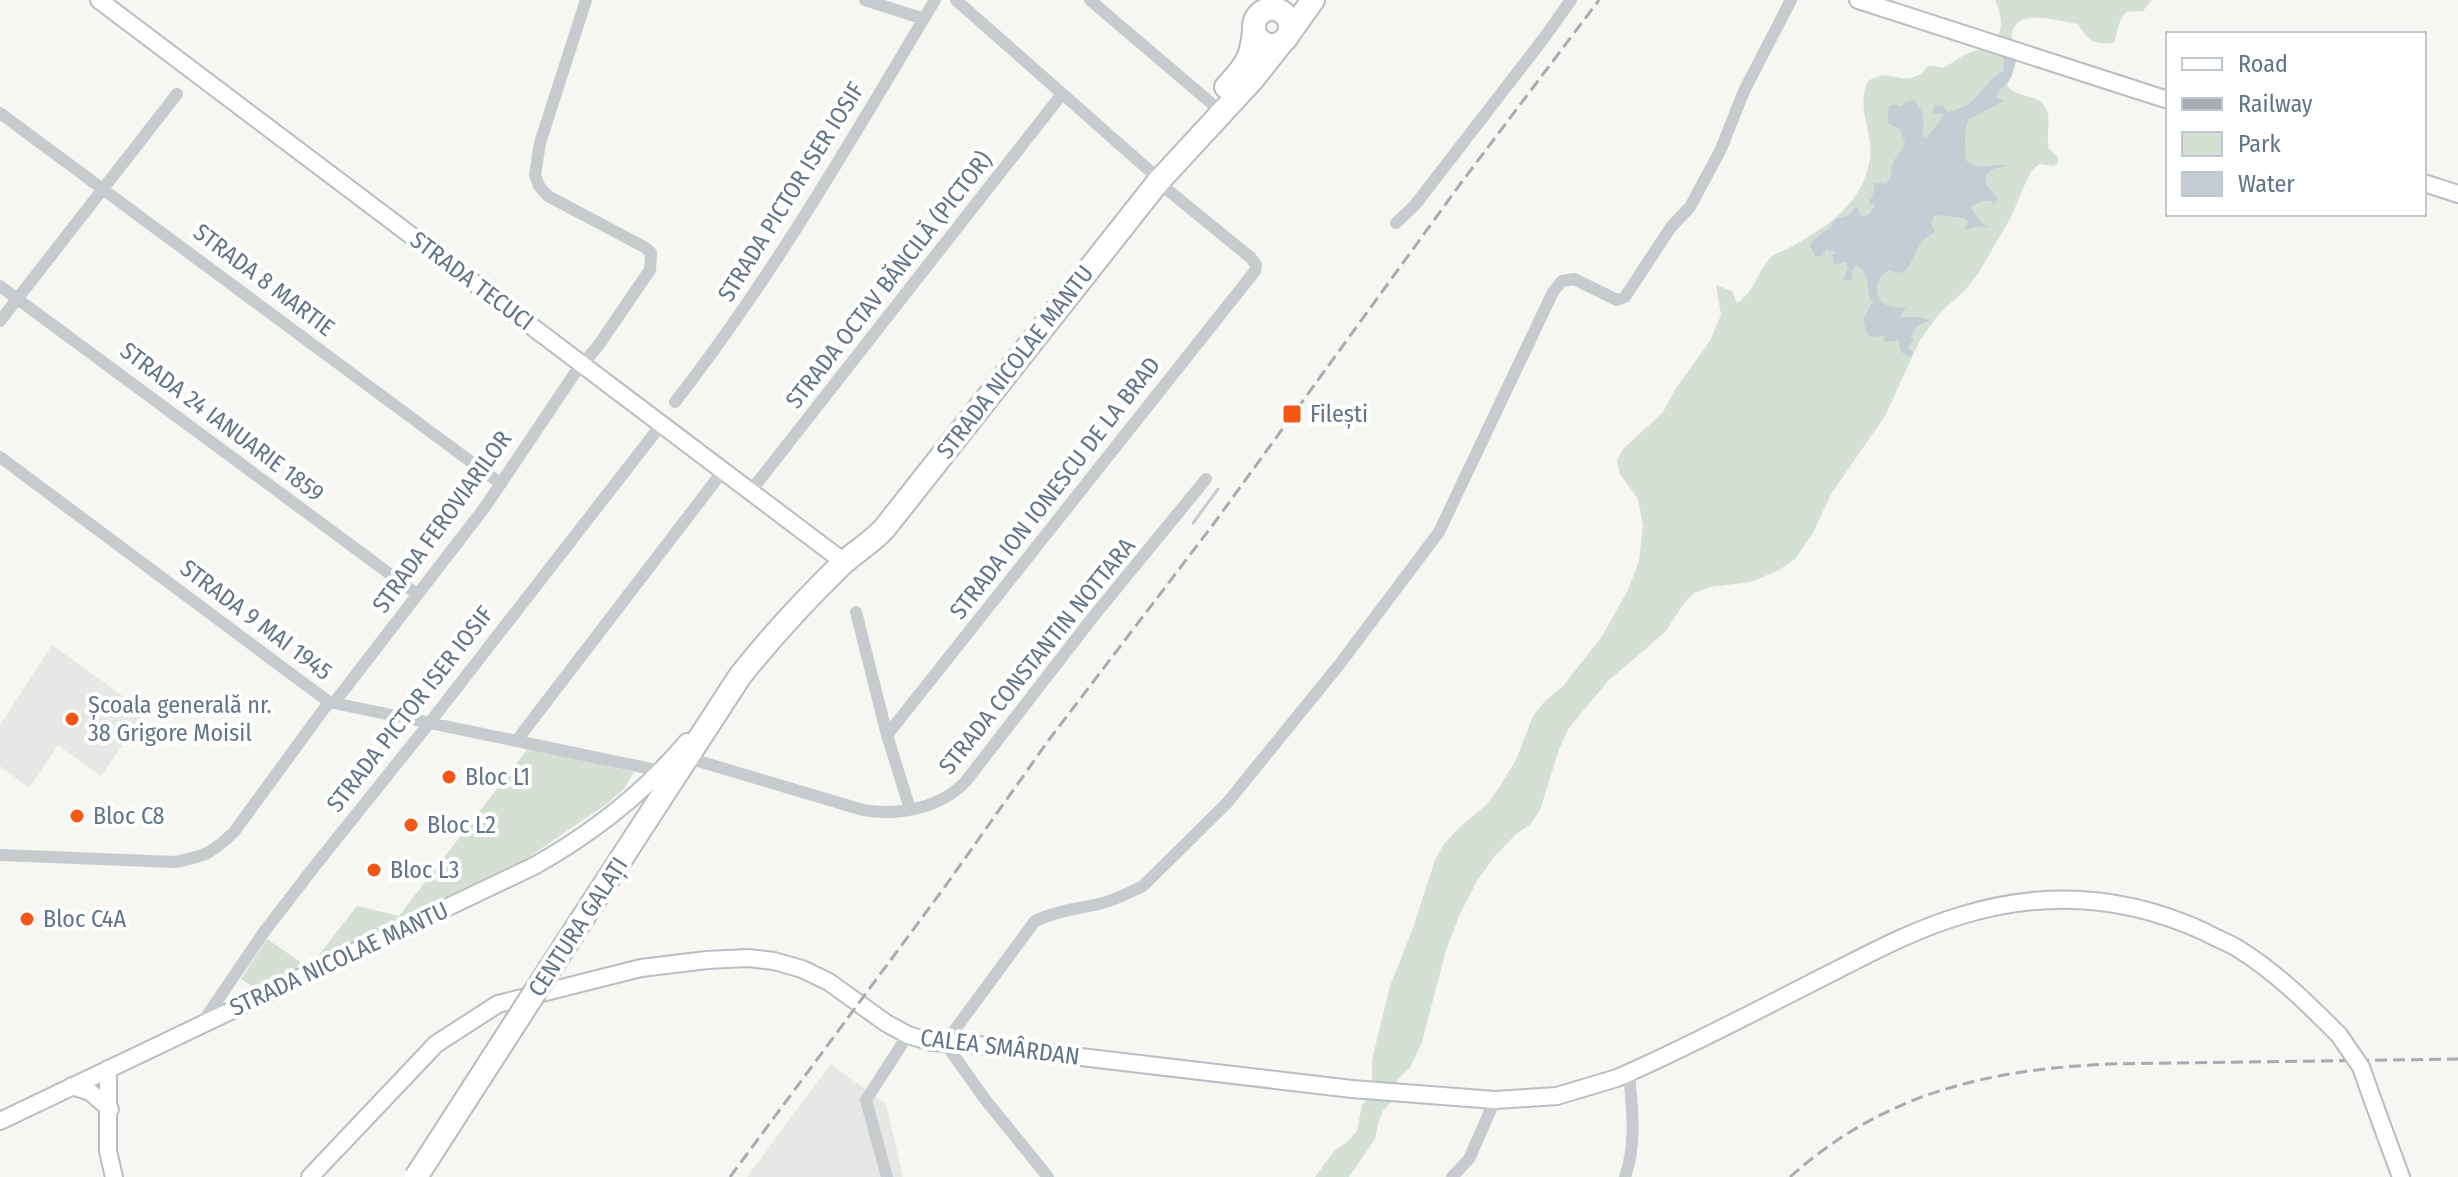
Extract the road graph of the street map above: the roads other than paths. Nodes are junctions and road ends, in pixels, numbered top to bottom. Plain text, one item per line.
1 (99, 0) edge
2 (586, 0) edge
3 (865, 0) edge
4 (935, 0) edge
5 (956, 0) edge
6 (1090, 0) edge
7 (1249, 0) edge
8 (1310, 0) edge
9 (1571, 0) edge
10 (1791, 0) edge
11 (1858, 0) edge
12 (1264, 14) edge
13 (924, 19) junction
14 (1286, 38) junction
15 (177, 94) dead end
16 (1062, 94) junction
17 (2166, 99) edge
18 (1211, 103) junction
19 (0, 113) edge
20 (1154, 176) junction
21 (2426, 184) edge
22 (104, 189) junction
23 (2458, 194) edge
24 (1396, 223) dead end
25 (0, 286) edge
26 (17, 299) junction
27 (0, 321) edge
28 (582, 365) junction
29 (675, 402) dead end
30 (661, 425) junction
31 (0, 457) edge
32 (723, 471) junction
33 (1206, 479) dead end
34 (501, 484) junction
35 (750, 492) junction
36 (844, 562) junction
37 (417, 594) junction
38 (856, 612) dead end
39 (740, 676) junction
40 (331, 702) junction
41 (431, 721) junction
42 (887, 735) junction
43 (517, 740) junction
44 (688, 758) junction
45 (661, 771) junction
46 (910, 809) junction
47 (0, 855) edge
48 (200, 1026) junction
49 (908, 1035) junction
50 (945, 1043) junction
51 (143, 1052) junction
52 (108, 1069) junction
53 (1629, 1073) junction
54 (72, 1086) junction
55 (1495, 1100) junction
56 (110, 1109) junction
57 (0, 1121) edge
58 (114, 1177) edge
59 (310, 1177) edge
60 (416, 1177) edge
61 (887, 1177) edge
62 (1048, 1177) edge
63 (1452, 1177) edge
64 (1625, 1177) edge
65 (2401, 1177) edge

1 - 28 main road, STRADA TECUCI
2 - 28 street, STRADA FEROVIARILOR
3 - 13 street
4 - 13 street, STRADA PICTOR ISER IOSIF
5 - 16 street
6 - 18 street
7 - 12 highway
8 - 12 highway
8 - 14 highway
9 - 24 street
10 - 50 street
11 - 17 main road
12 - 14 highway
12 - 14 highway
12 - 18 highway
13 - 29 street, STRADA PICTOR ISER IOSIF
14 - 20 highway
15 - 22 street
16 - 20 street
16 - 35 street, STRADA OCTAV BĂNCILĂ (PICTOR)
18 - 20 highway
19 - 22 street, STRADA 8 MARTIE
20 - 36 highway
20 - 42 street, STRADA ION IONESCU DE LA BRAD
21 - 23 main road
22 - 26 street
22 - 34 street, STRADA 8 MARTIE
25 - 26 street, STRADA 24 IANUARIE 1859
26 - 27 street
26 - 37 street, STRADA 24 IANUARIE 1859
28 - 30 main road, STRADA TECUCI
28 - 34 street, STRADA FEROVIARILOR
30 - 32 main road, STRADA TECUCI
30 - 41 street, STRADA PICTOR ISER IOSIF
31 - 40 street, STRADA 9 MAI 1945
32 - 35 main road, STRADA TECUCI
32 - 43 street
33 - 46 street, STRADA CONSTANTIN NOTTARA
34 - 37 street, STRADA FEROVIARILOR
35 - 36 main road, STRADA TECUCI
36 - 39 highway
37 - 40 street, STRADA FEROVIARILOR
38 - 42 street
39 - 44 highway, CENTURA GALAȚI
39 - 45 main road, STRADA NICOLAE MANTU
40 - 41 street, STRADA 9 MAI 1945
40 - 47 street, STRADA FEROVIARILOR
41 - 43 street, STRADA 9 MAI 1945
41 - 48 street, STRADA PICTOR ISER IOSIF
42 - 46 street
43 - 45 street, STRADA 9 MAI 1945
44 - 46 street, STRADA CONSTANTIN NOTTARA
44 - 60 highway, CENTURA GALAȚI, bridge
45 - 48 main road, STRADA NICOLAE MANTU
48 - 51 main road, STRADA NICOLAE MANTU
49 - 50 main road, CALEA SMÂRDAN
49 - 59 main road, CALEA SMÂRDAN
49 - 61 street
50 - 55 main road, CALEA SMÂRDAN
50 - 62 street
51 - 52 main road, STRADA NICOLAE MANTU
51 - 56 main road
52 - 54 main road, STRADA NICOLAE MANTU
52 - 56 main road
53 - 55 main road, CALEA SMÂRDAN
53 - 64 street
53 - 65 main road, CALEA SMÂRDAN, bridge
54 - 56 main road
54 - 57 main road, STRADA NICOLAE MANTU
55 - 63 street
56 - 58 main road

